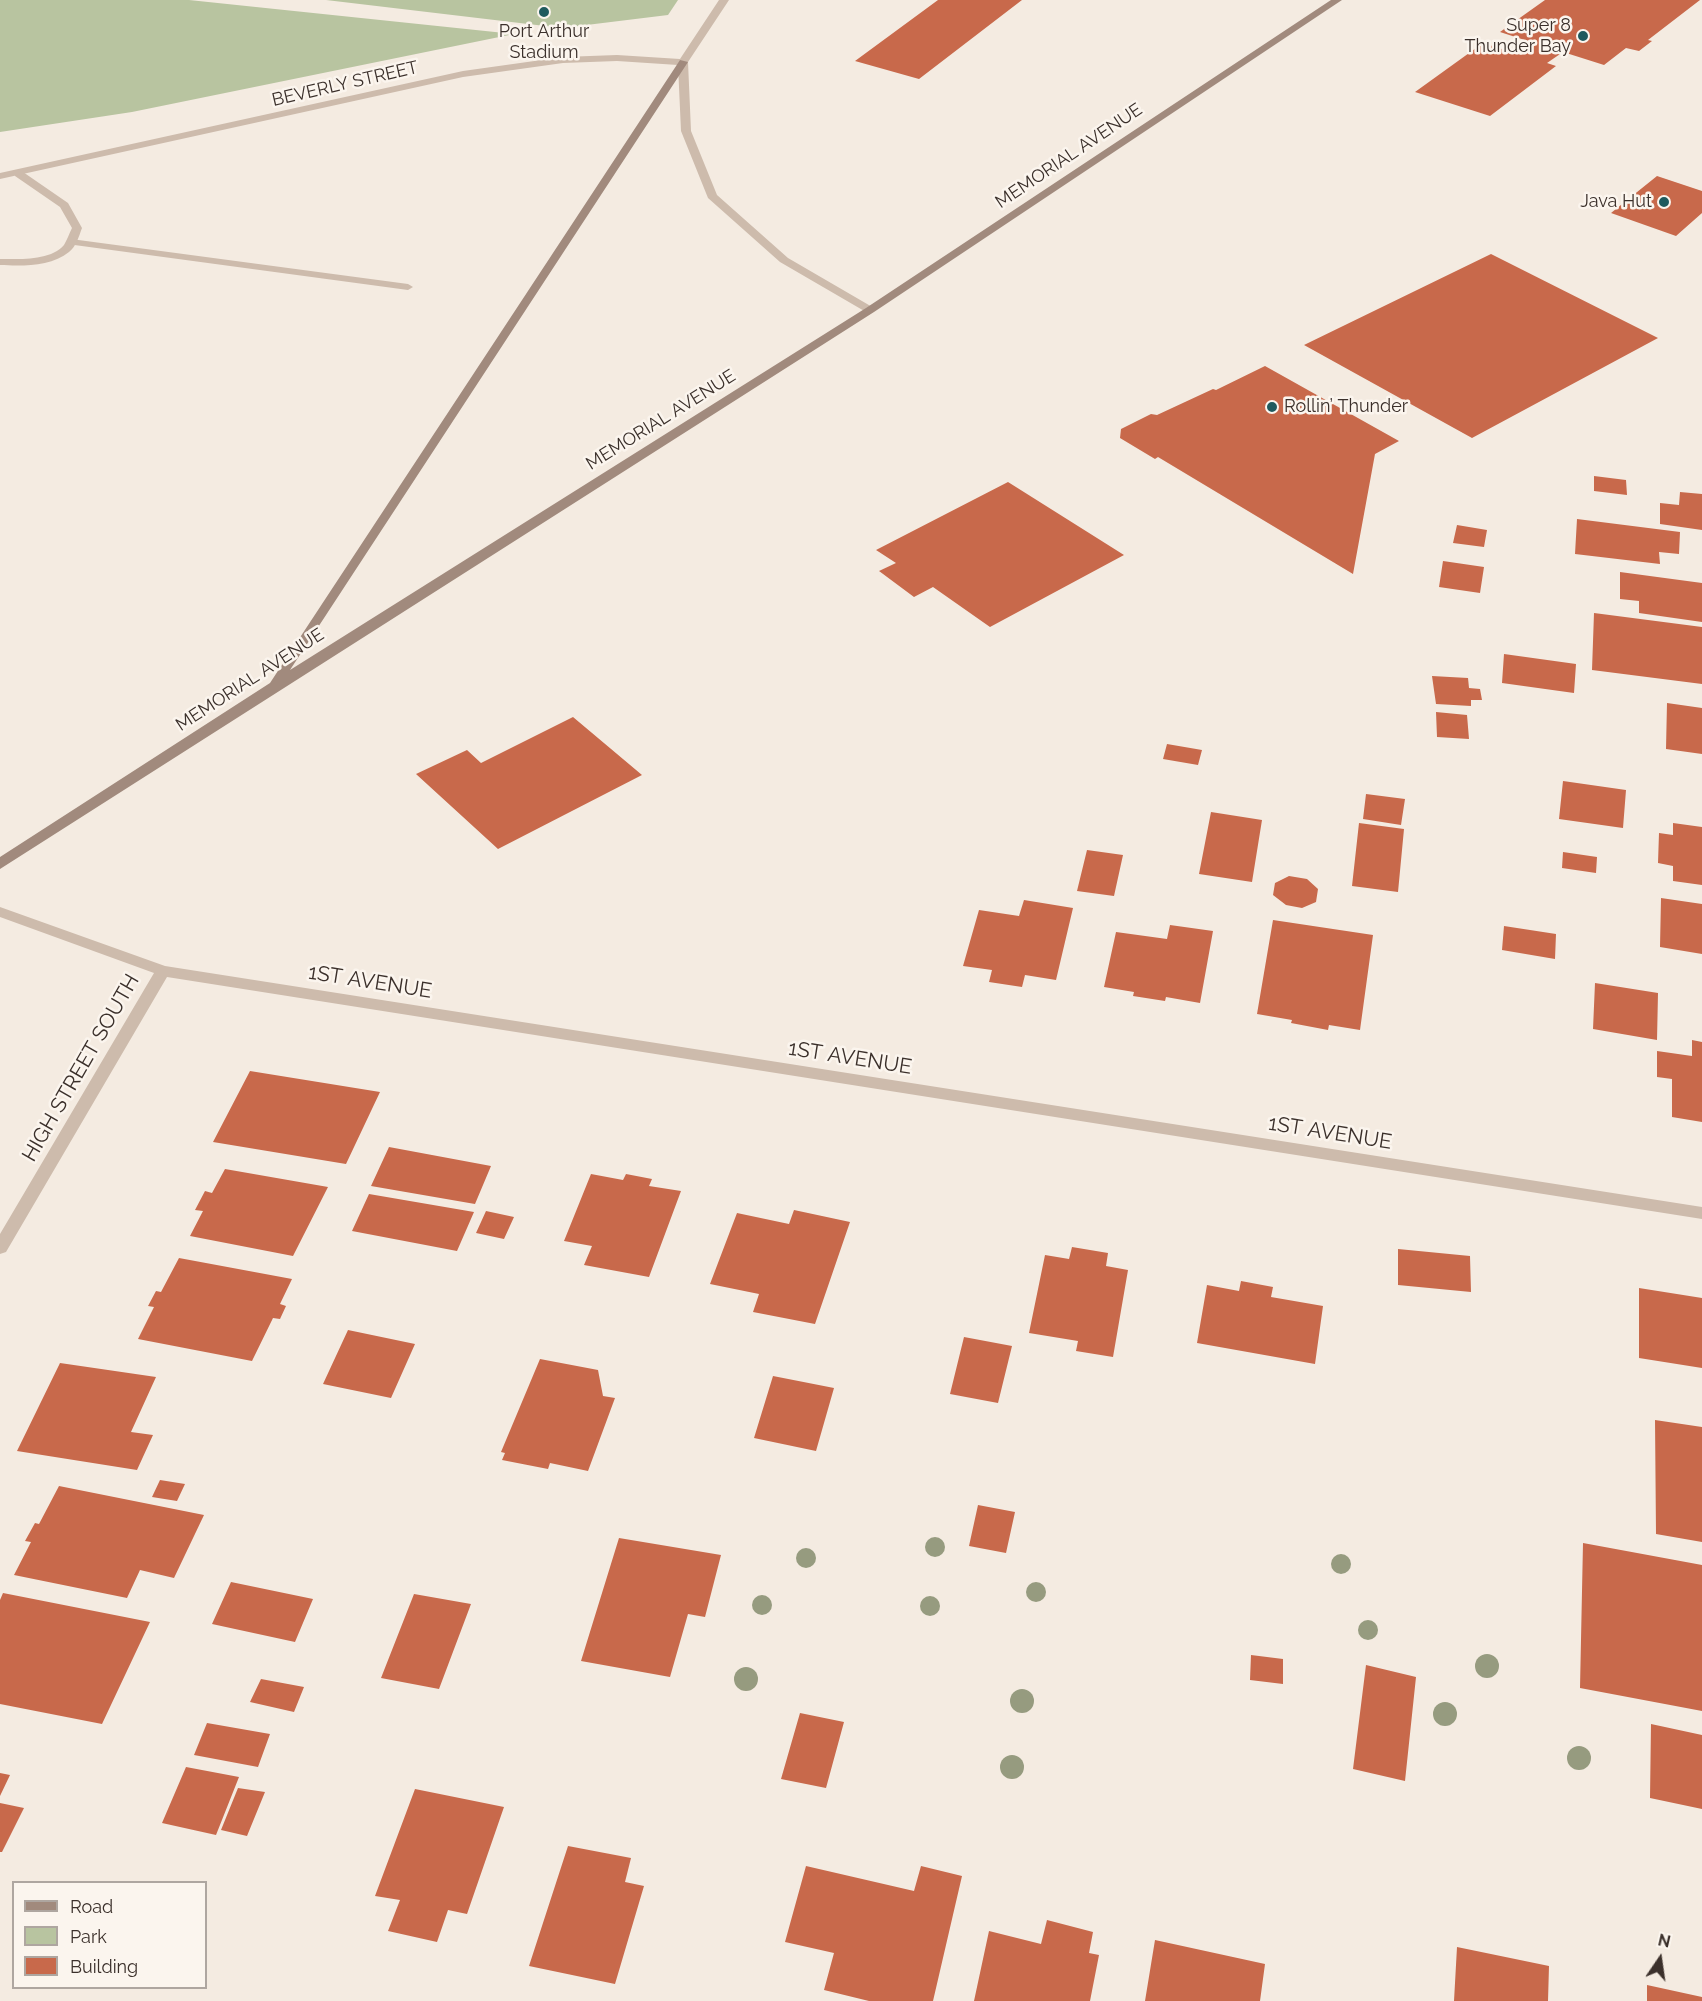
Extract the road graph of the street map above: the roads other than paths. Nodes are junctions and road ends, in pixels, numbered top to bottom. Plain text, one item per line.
1 (724, 0) edge
2 (1337, 0) edge
3 (683, 62) junction
4 (19, 174) junction
5 (0, 176) edge
6 (71, 242) junction
7 (0, 262) edge
8 (408, 287) dead end
9 (870, 310) junction
10 (273, 687) junction
11 (0, 864) edge
12 (0, 912) edge
13 (163, 971) junction
14 (1702, 1213) edge
15 (0, 1248) edge

1 - 3 street
2 - 9 main road, MEMORIAL AVENUE
3 - 4 street, BEVERLY STREET
3 - 9 street
3 - 10 main road
4 - 5 street, BEVERLY STREET
4 - 6 street
6 - 7 street
6 - 8 street
9 - 10 main road, MEMORIAL AVENUE
10 - 11 main road, MEMORIAL AVENUE
12 - 13 street, 1ST AVENUE
13 - 14 street, 1ST AVENUE
13 - 15 street, HIGH STREET SOUTH

